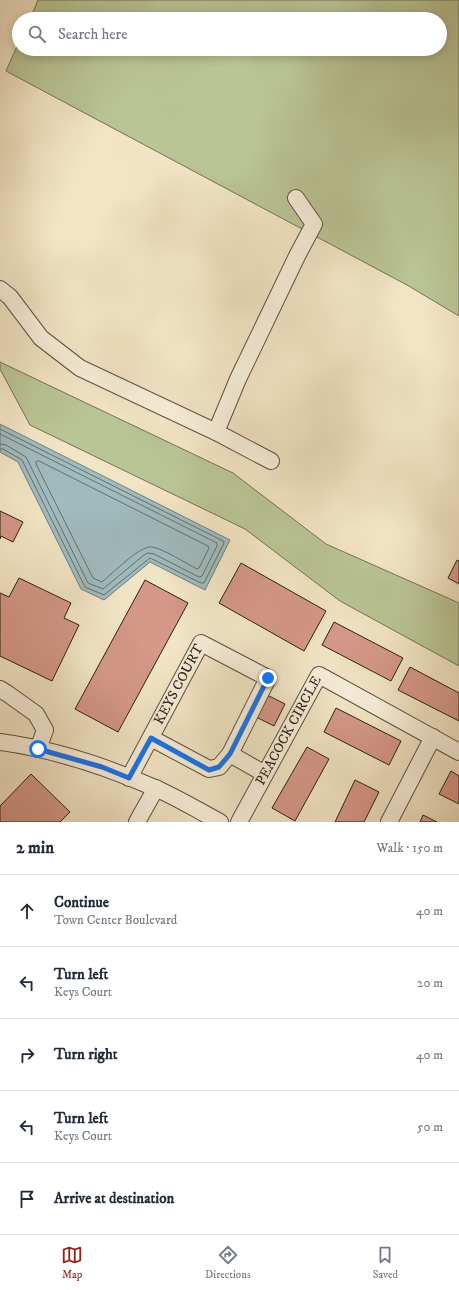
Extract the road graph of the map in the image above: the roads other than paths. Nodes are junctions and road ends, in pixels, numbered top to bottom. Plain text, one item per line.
1 (296, 198) dead end
2 (0, 289) edge
3 (216, 432) junction
4 (271, 461) dead end
5 (0, 689) edge
6 (433, 737) junction
7 (151, 738) junction
8 (0, 742) edge
9 (38, 749) junction
10 (459, 752) edge
11 (230, 754) junction
12 (265, 774) junction
13 (129, 778) junction
14 (156, 788) junction
15 (137, 822) edge
16 (220, 822) edge
17 (240, 822) edge
18 (389, 822) edge

1 - 3 street
2 - 3 street
3 - 4 street
5 - 9 street
6 - 10 street, PEACOCK CIRCLE
6 - 12 street, PEACOCK CIRCLE
6 - 18 street
7 - 11 street
7 - 11 street, KEYS COURT
7 - 13 street, KEYS COURT
8 - 9 street
9 - 13 street
11 - 12 street
12 - 17 street, PEACOCK CIRCLE
13 - 14 street
14 - 15 street
14 - 16 street

